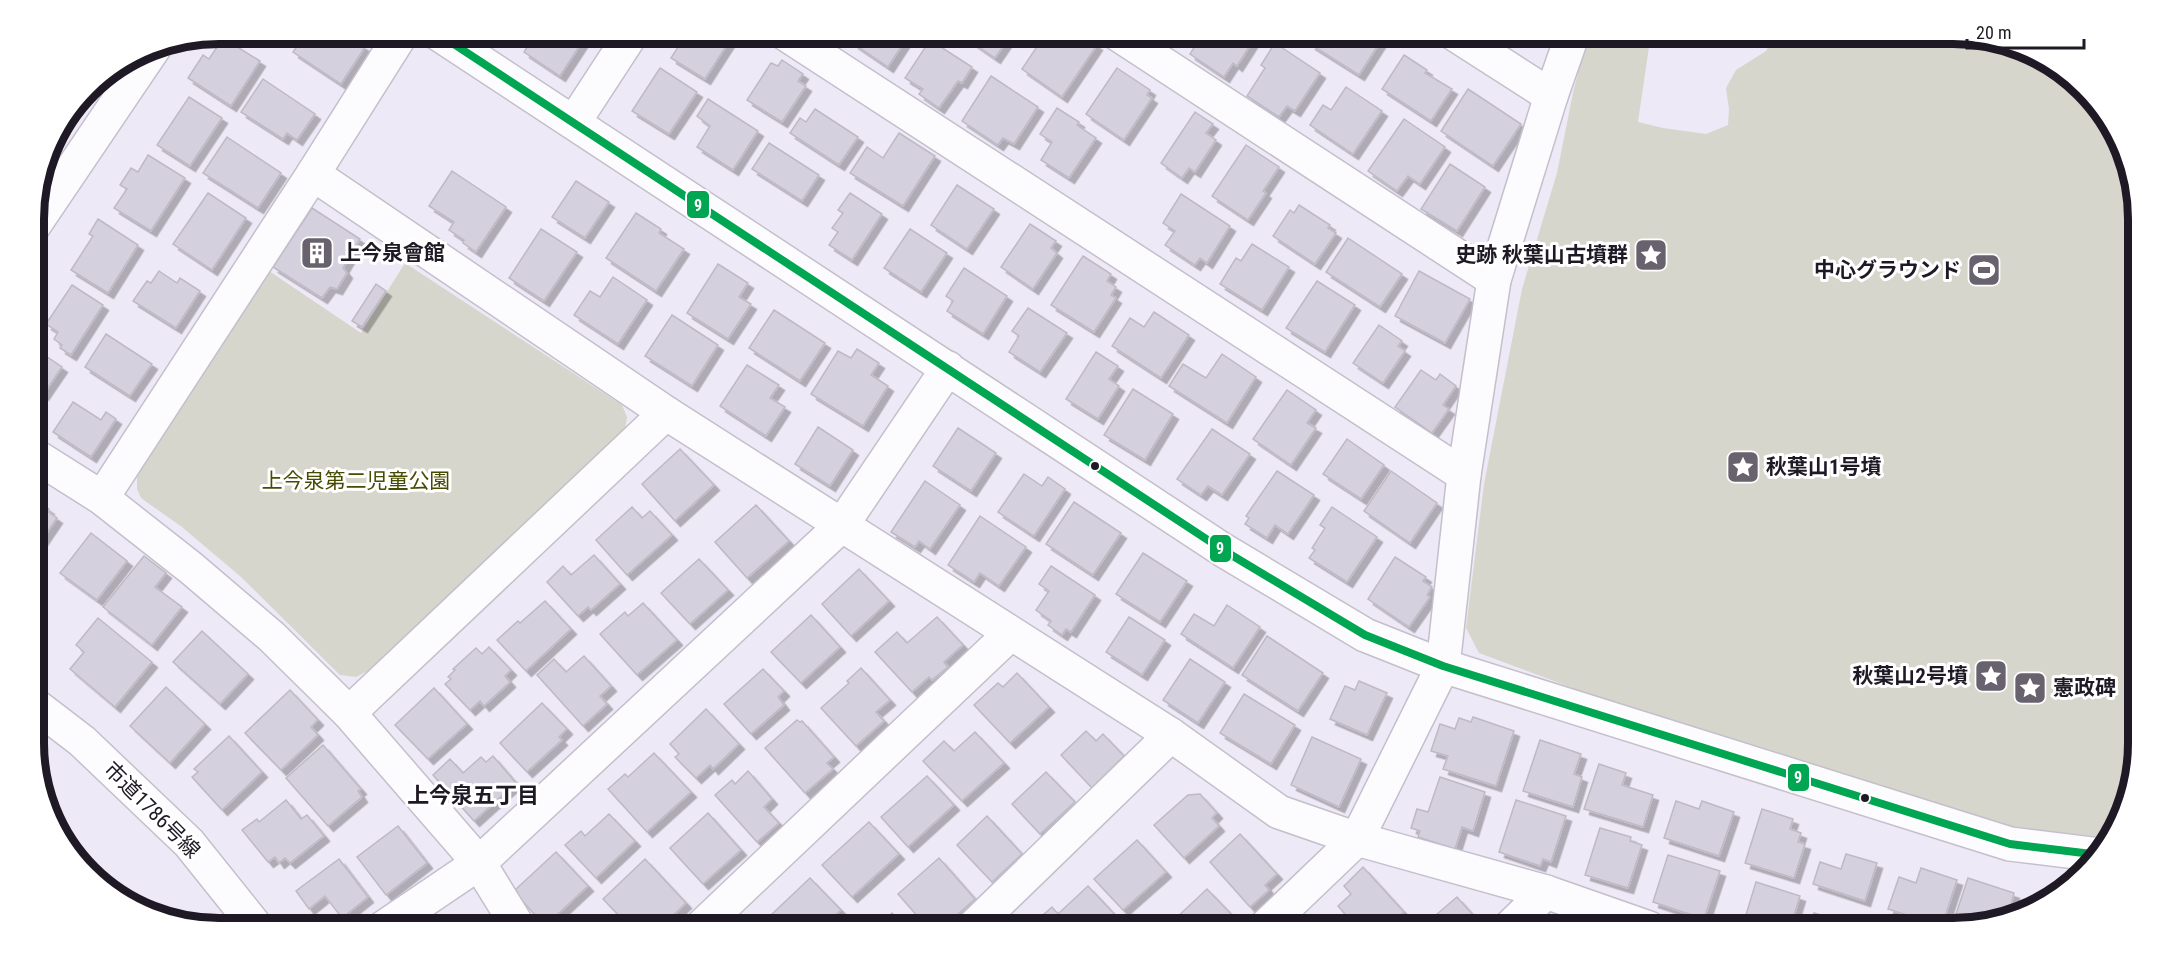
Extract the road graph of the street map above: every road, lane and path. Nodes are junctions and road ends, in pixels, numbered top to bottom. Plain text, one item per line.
1 (395, 44) edge
2 (454, 44) edge
3 (625, 44) edge
4 (801, 44) edge
5 (1133, 44) edge
6 (1470, 44) edge
7 (1569, 44) edge
8 (146, 59) edge
9 (1551, 96) junction
10 (574, 122) junction
11 (313, 174) junction
12 (44, 211) edge
13 (1494, 280) junction
14 (948, 368) junction
15 (666, 413) junction
16 (44, 461) edge
17 (1464, 475) junction
18 (102, 498) junction
19 (842, 525) junction
20 (1010, 634) junction
21 (1443, 666) junction
22 (44, 712) edge
23 (349, 713) junction
24 (1171, 735) junction
25 (1357, 839) junction
26 (2088, 853) edge
27 (479, 863) junction
28 (1546, 892) junction
29 (1275, 917) edge
30 (1520, 917) edge
31 (1617, 917) edge
32 (249, 918) edge
33 (398, 918) edge
34 (513, 918) edge
35 (711, 918) edge
36 (983, 918) edge

1 - 11 street
2 - 10 street
3 - 10 street
4 - 17 street
5 - 13 street
6 - 9 street
7 - 9 street
8 - 12 street
9 - 13 street
10 - 14 street
11 - 15 street
11 - 18 street
13 - 17 street
14 - 19 street
14 - 21 street
15 - 19 street
15 - 23 street
16 - 18 street
17 - 21 street
18 - 23 street
19 - 20 street
19 - 27 street
20 - 24 street
20 - 35 street
21 - 25 street
21 - 26 street
22 - 32 street, 市道1786号線
23 - 27 street
24 - 25 street
24 - 36 street
25 - 28 street
25 - 29 street
27 - 33 street
27 - 34 street
28 - 30 street
28 - 31 street

